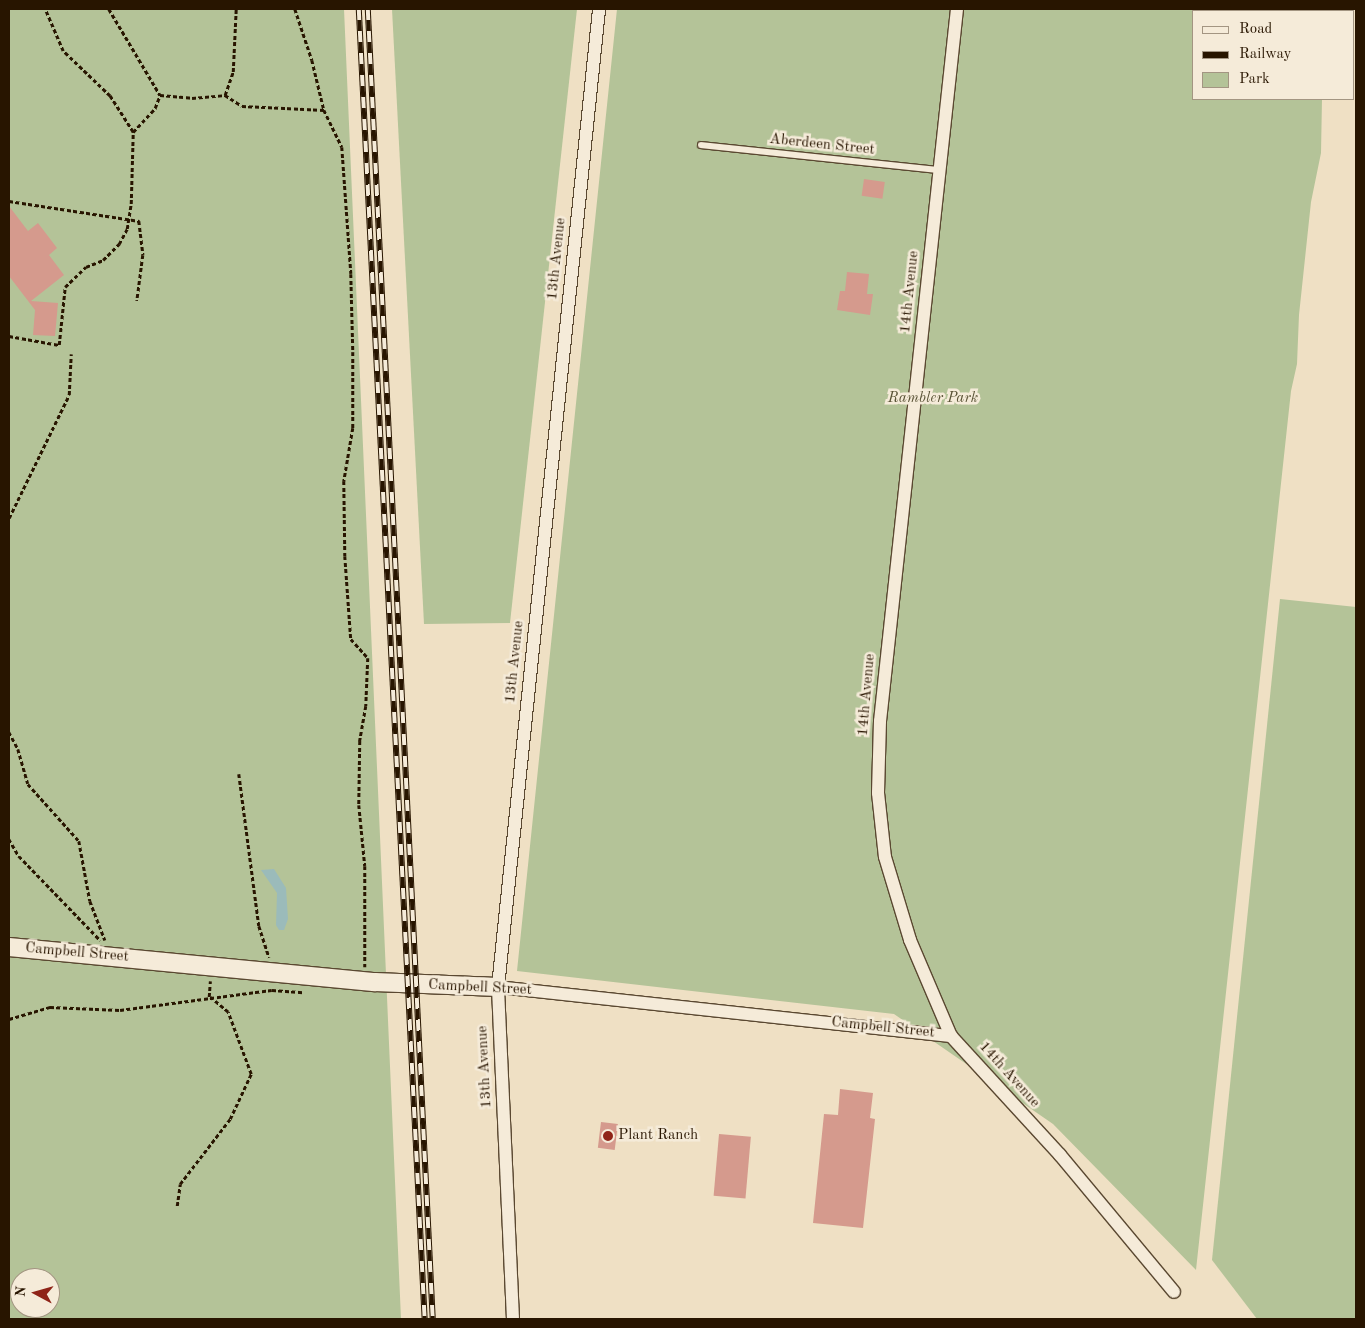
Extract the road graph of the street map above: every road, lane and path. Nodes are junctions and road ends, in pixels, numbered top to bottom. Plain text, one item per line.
1 (45, 9) edge
2 (109, 9) edge
3 (236, 9) edge
4 (295, 9) edge
5 (599, 9) edge
6 (957, 9) edge
7 (160, 95) junction
8 (225, 95) junction
9 (324, 110) junction
10 (133, 132) junction
11 (701, 145) dead end
12 (940, 170) junction
13 (9, 201) edge
14 (127, 217) junction
15 (137, 301) dead end
16 (9, 336) edge
17 (71, 354) dead end
18 (9, 518) edge
19 (9, 732) edge
20 (239, 774) dead end
21 (9, 840) edge
22 (9, 947) edge
23 (272, 962) dead end
24 (364, 975) dead end
25 (498, 987) junction
26 (312, 990) dead end
27 (209, 997) junction
28 (9, 1019) edge
29 (951, 1036) junction
30 (176, 1206) dead end
31 (1174, 1292) dead end
32 (513, 1319) edge

1 - 10 path
2 - 7 path
3 - 8 path
4 - 9 path
5 - 25 street, 13th Avenue
6 - 12 street, 14th Avenue
7 - 8 path
7 - 10 path
8 - 9 path
9 - 24 path
10 - 14 path
11 - 12 lane, Aberdeen Street
12 - 29 street, 14th Avenue
13 - 14 path
14 - 15 path
14 - 16 path
17 - 18 path
19 - 21 path
20 - 23 path
22 - 25 street, Campbell Street
25 - 29 street, Campbell Street
25 - 32 street, 13th Avenue
26 - 27 path
27 - 28 path
27 - 30 path
29 - 31 street, 14th Avenue

